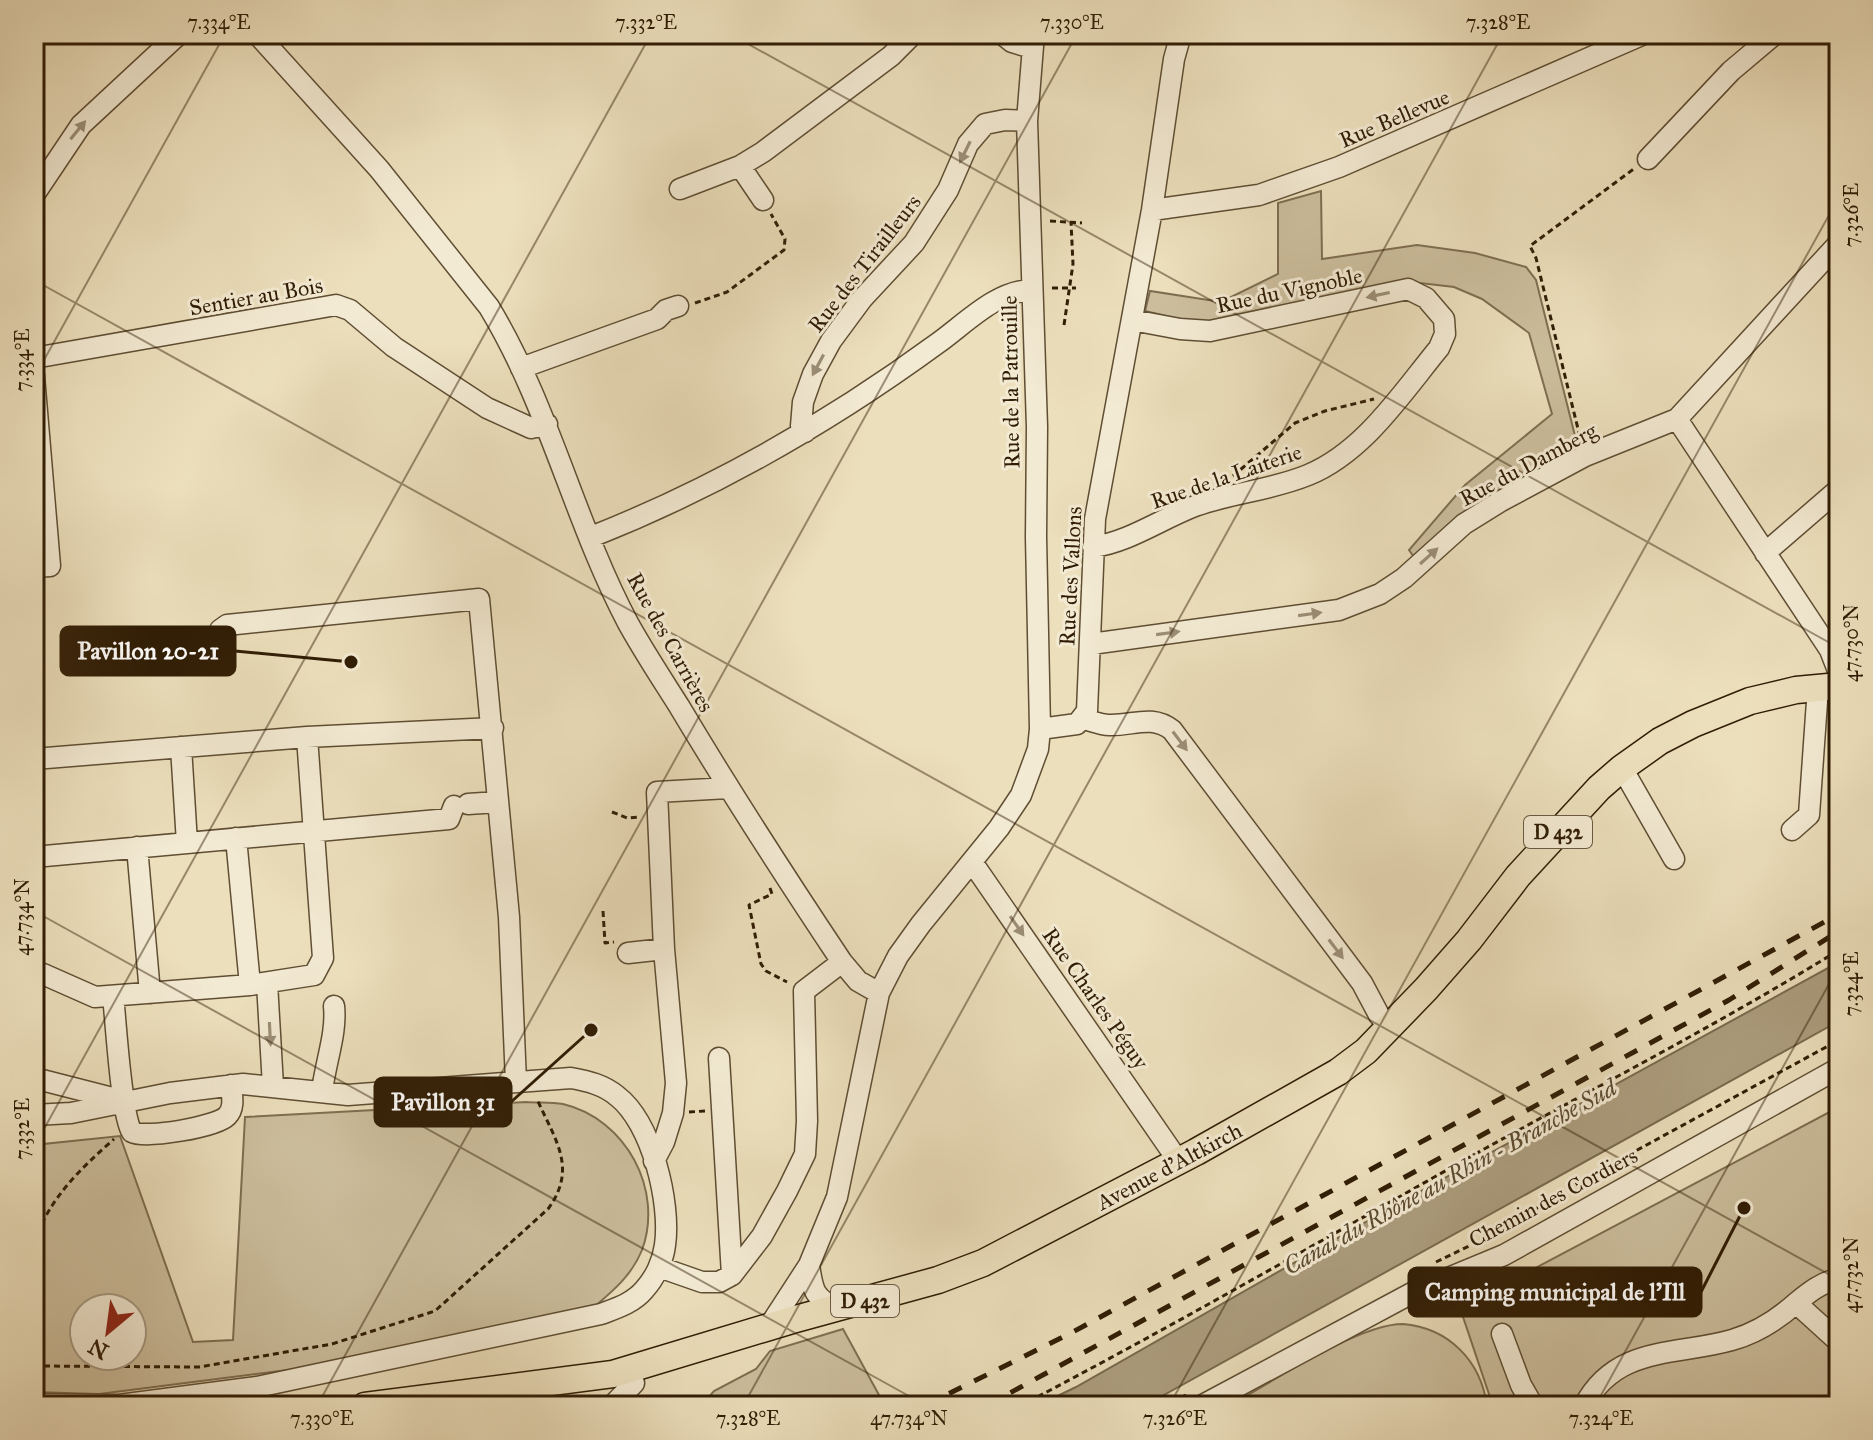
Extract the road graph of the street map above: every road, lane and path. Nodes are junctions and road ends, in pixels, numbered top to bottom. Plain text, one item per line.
1 (179, 34) edge
2 (257, 34) edge
3 (913, 34) edge
4 (1002, 34) edge
5 (1181, 34) edge
6 (1644, 34) edge
7 (1775, 34) edge
8 (1033, 41) edge
9 (1027, 121) junction
10 (1648, 159) joint
11 (740, 166) junction
12 (680, 189) dead end
13 (34, 195) edge
14 (763, 200) joint
15 (1152, 210) junction
16 (1029, 218) junction
17 (1071, 222) junction
18 (1082, 223) dead end
19 (1839, 243) edge
20 (1073, 264) junction
21 (1080, 265) dead end
22 (1054, 288) dead end
23 (1069, 288) junction
24 (1076, 288) dead end
25 (1032, 290) junction
26 (678, 306) joint
27 (1444, 319) joint
28 (1132, 320) junction
29 (1064, 325) dead end
30 (34, 358) edge
31 (521, 368) junction
32 (34, 376) edge
33 (1374, 399) dead end
34 (1677, 419) junction
35 (547, 424) junction
36 (805, 432) junction
37 (1585, 456) junction
38 (1229, 479) dead end
39 (1839, 489) edge
40 (591, 537) junction
41 (1093, 547) junction
42 (1765, 553) junction
43 (42, 567) edge
44 (218, 637) dead end
45 (1091, 644) junction
46 (1832, 682) edge
47 (1084, 719) junction
48 (493, 728) junction
49 (1040, 729) junction
50 (307, 737) junction
51 (181, 747) junction
52 (34, 759) edge
53 (1622, 768) junction
54 (728, 788) junction
55 (498, 802) junction
56 (612, 812) dead end
57 (627, 818) dead end
58 (1792, 830) dead end
59 (312, 831) junction
60 (236, 838) junction
61 (187, 843) junction
62 (137, 847) junction
63 (34, 857) edge
64 (1674, 859) dead end
65 (972, 862) junction
66 (769, 883) dead end
67 (603, 911) dead end
68 (620, 948) joint
69 (664, 949) junction
70 (1839, 950) edge
71 (842, 962) junction
72 (34, 975) edge
73 (258, 984) junction
74 (804, 991) junction
75 (150, 993) junction
76 (879, 993) junction
77 (113, 996) junction
78 (334, 1006) dead end
79 (1390, 1027) junction
80 (1839, 1040) edge
81 (719, 1058) dead end
82 (1839, 1068) edge
83 (34, 1078) edge
84 (523, 1081) junction
85 (231, 1085) junction
86 (273, 1086) junction
87 (322, 1092) junction
88 (124, 1101) junction
89 (34, 1115) edge
90 (128, 1127) junction
91 (654, 1161) junction
92 (1179, 1162) junction
93 (34, 1242) edge
94 (809, 1265) junction
95 (659, 1267) junction
96 (1425, 1267) dead end
97 (732, 1275) junction
98 (1839, 1279) edge
99 (1796, 1303) junction
100 (837, 1310) junction
101 (783, 1314) junction
102 (1502, 1334) dead end
103 (1839, 1342) edge
104 (34, 1366) edge
105 (634, 1383) dead end
106 (1197, 1399) edge
107 (34, 1404) edge
108 (365, 1406) edge
109 (612, 1406) edge
110 (1020, 1406) edge
111 (1166, 1406) edge
112 (1533, 1406) edge
113 (1584, 1406) edge

13 -> 1 street
2 - 31 street, Rue des Carrières
3 - 11 street
4 - 8 street
5 - 15 street, Rue des Vallons
6 - 15 street, Rue Bellevue
7 - 10 street
8 - 9 street, Rue de la Patrouille
9 - 16 street, Rue de la Patrouille
9 -> 36 street, Rue des Tirailleurs
10 - 37 path
11 - 12 street
11 - 14 street
14 - 26 path
15 - 28 street, Rue des Vallons
16 - 17 path
16 - 25 street, Rue de la Patrouille
17 - 18 path
17 - 20 path
19 - 34 street, Rue du Damberg
20 - 21 path
20 - 23 path
22 - 23 path
23 - 24 path
23 - 29 path
25 - 36 street
25 - 49 street, Rue de la Patrouille
26 - 31 street
27 -> 28 street, Rue du Vignoble
27 - 41 street, Rue de la Laiterie
28 - 41 street, Rue des Vallons
30 - 35 street, Sentier au Bois
31 - 35 street, Rue des Carrières
32 - 43 street
33 - 38 path
34 - 37 street, Rue du Damberg
34 - 42 street
35 - 40 street, Rue des Carrières
36 - 40 street
45 -> 37 street, Rue du Damberg
39 - 42 street
40 - 54 street, Rue des Carrières
41 - 45 street, Rue des Vallons
42 - 46 street
44 - 48 street
45 - 47 street, Rue des Vallons
46 - 53 main road, Avenue d'Altkirch / D 432
46 - 58 street
47 - 49 street
47 -> 79 street
48 - 50 street
48 - 55 street
49 - 65 street
50 - 51 street
50 - 59 street
51 - 52 street
51 - 61 street
53 - 64 street
53 - 79 main road, Avenue d'Altkirch / D 432
54 - 69 street
54 - 71 street, Rue des Carrières
55 - 59 street
55 - 84 street
56 - 57 path
59 - 60 street
59 - 73 street
60 - 61 street
60 - 73 street
61 - 62 street
62 - 63 street
62 - 75 street
65 - 76 street
65 -> 92 street, Rue Charles Péguy
66 - 74 path
67 - 68 path
68 - 69 street
69 - 91 street
70 - 110 path
71 - 74 street
71 - 76 street, Rue des Carrières
72 - 77 street
73 - 75 street
73 -> 86 street
74 - 97 street
75 - 77 street
76 - 94 street
77 - 88 street
78 - 87 street
79 - 92 main road, Avenue d'Altkirch / D 432
80 - 96 path
81 - 97 street
82 - 106 street, Chemin des Cordiers
83 - 88 street
84 - 87 street
84 - 91 street
84 - 104 path
85 - 86 street
85 - 88 street
85 - 90 street
86 - 87 street
88 - 89 street
88 - 90 street
90 - 93 path
91 - 95 street
92 - 100 main road, Avenue d'Altkirch / D 432
94 - 100 street
94 - 101 street
95 - 97 street
95 - 107 street
98 - 99 street
99 - 103 street
99 - 113 street
100 - 101 main road, Avenue d'Altkirch / D 432
101 - 108 main road, Avenue d'Altkirch / D 432
102 - 112 street
105 - 109 street
106 - 111 path

